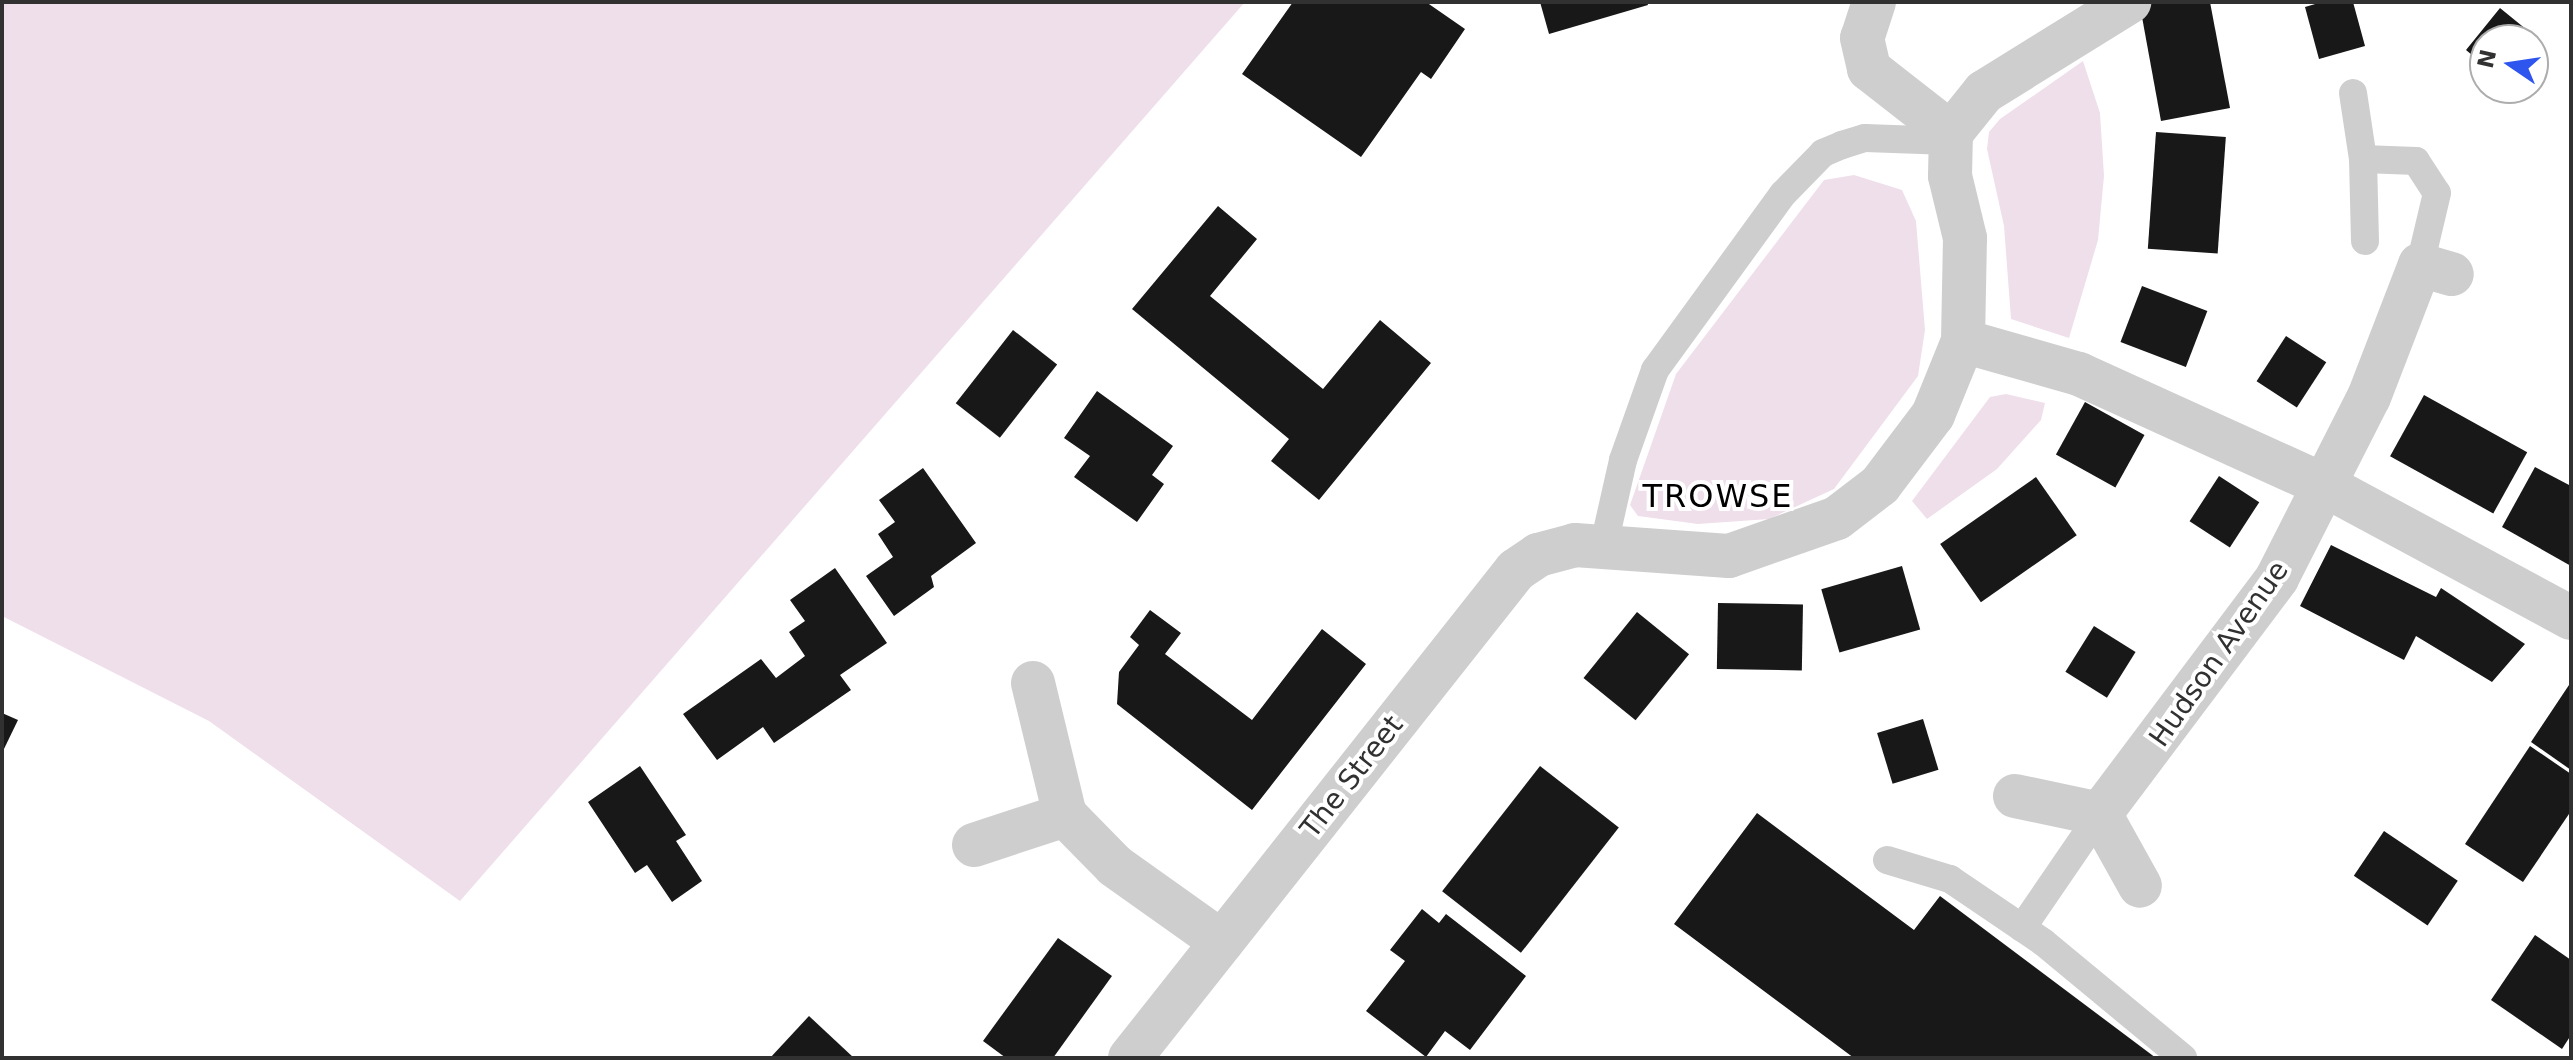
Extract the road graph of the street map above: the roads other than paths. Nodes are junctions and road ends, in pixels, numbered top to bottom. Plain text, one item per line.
1 (1874, 2) edge
2 (2129, 2) edge
3 (2353, 93) dead end
4 (1950, 137) junction
5 (2363, 159) junction
6 (2365, 241) dead end
7 (2436, 270) joint
8 (1963, 341) junction
9 (2326, 486) junction
10 (1603, 549) junction
11 (2571, 618) edge
12 (1033, 683) dead end
13 (2015, 796) dead end
14 (2100, 814) junction
15 (1065, 815) junction
16 (974, 845) dead end
17 (1887, 860) dead end
18 (2140, 886) dead end
19 (2022, 928) junction
20 (1222, 942) junction
21 (1130, 1058) edge
22 (2183, 1058) edge

1 - 4 street
2 - 4 street
3 - 5 lane
4 - 8 street
4 - 10 lane
5 - 6 lane
5 - 7 lane
7 - 9 street, Hudson Avenue
8 - 9 street
8 - 10 street, The Street
9 - 11 street
9 - 14 street, Hudson Avenue
10 - 20 street, The Street
12 - 15 street
13 - 14 street
14 - 18 street
14 - 19 lane
15 - 16 street
15 - 20 street
17 - 19 lane
19 - 22 lane
20 - 21 street, The Street

